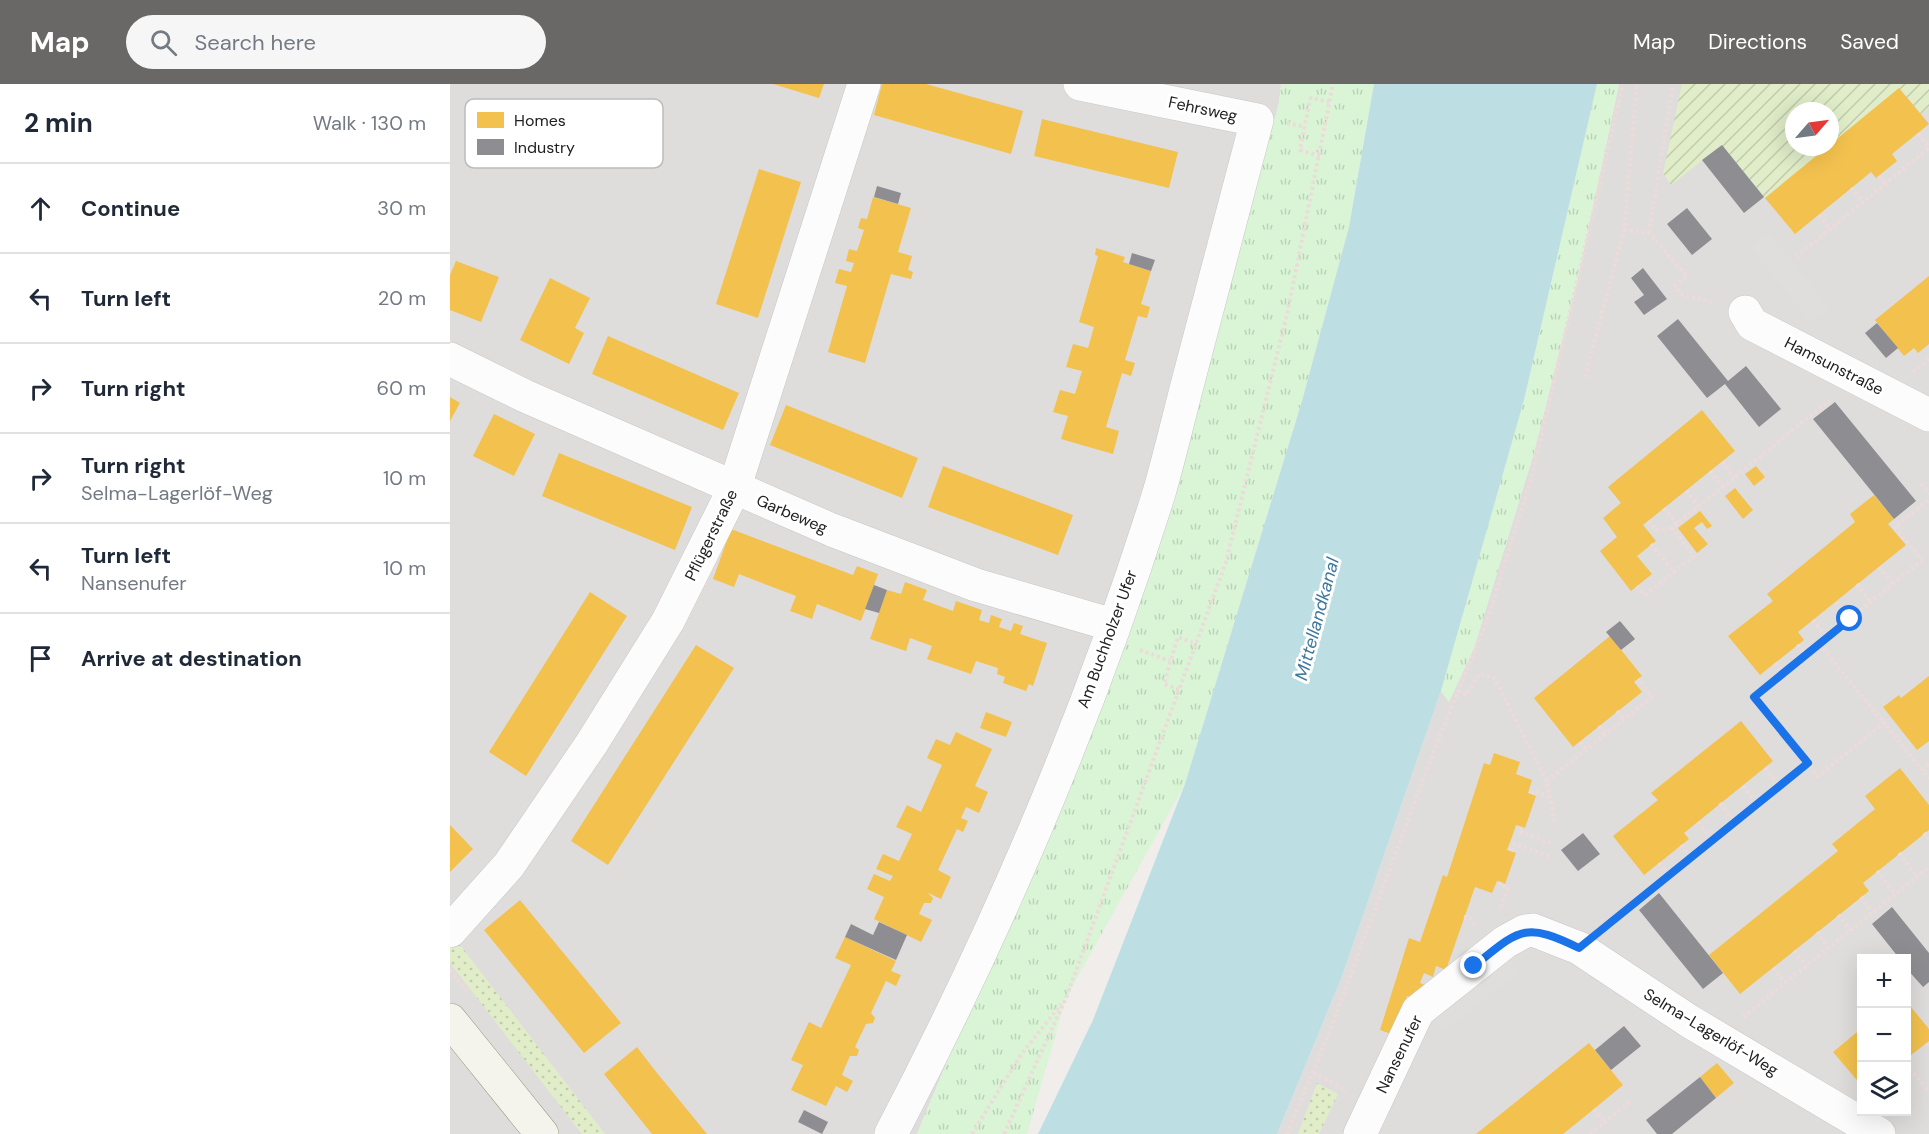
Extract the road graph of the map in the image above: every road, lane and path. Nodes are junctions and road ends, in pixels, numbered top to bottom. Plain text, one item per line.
1 (864, 84) edge
2 (1080, 84) edge
3 (1333, 84) edge
4 (1623, 84) edge
5 (1637, 84) edge
6 (1673, 84) edge
7 (1330, 102) junction
8 (1272, 121) junction
9 (1305, 127) junction
10 (1918, 134) dead end
11 (1929, 148) edge
12 (1320, 156) junction
13 (1878, 176) dead end
14 (1885, 184) junction
15 (1851, 188) dead end
16 (1863, 202) junction
17 (1819, 214) dead end
18 (1830, 229) junction
19 (1624, 230) junction
20 (1649, 233) junction
21 (1796, 257) dead end
22 (1680, 294) dead end
23 (1745, 312) dead end
24 (450, 359) edge
25 (1929, 359) edge
26 (1910, 375) dead end
27 (1585, 377) dead end
28 (1833, 398) dead end
29 (1929, 415) edge
30 (1722, 462) dead end
31 (1710, 471) dead end
32 (1734, 477) junction
33 (1921, 484) dead end
34 (1723, 487) junction
35 (734, 489) junction
36 (1686, 491) dead end
37 (1929, 494) edge
38 (1929, 500) edge
39 (1698, 506) junction
40 (1664, 508) dead end
41 (1648, 521) dead end
42 (1677, 524) junction
43 (1672, 528) junction
44 (1651, 544) dead end
45 (1879, 567) dead end
46 (1674, 572) junction
47 (1893, 584) junction
48 (1857, 585) dead end
49 (1637, 586) dead end
50 (1836, 602) dead end
51 (1871, 602) junction
52 (1850, 619) junction
53 (1813, 621) dead end
54 (1123, 636) junction
55 (1827, 638) junction
56 (1196, 644) junction
57 (1820, 644) junction
58 (1797, 645) dead end
59 (1806, 655) junction
60 (1170, 661) junction
61 (1775, 663) dead end
62 (1784, 673) junction
63 (1638, 680) dead end
64 (1179, 689) junction
65 (1458, 691) junction
66 (1617, 711) dead end
67 (1624, 720) junction
68 (1884, 723) junction
69 (1599, 726) dead end
70 (1605, 734) junction
71 (1580, 742) dead end
72 (1586, 749) junction
73 (1808, 763) junction
74 (1929, 764) edge
75 (1765, 768) dead end
76 (1922, 770) junction
77 (1929, 779) edge
78 (1547, 781) junction
79 (1743, 786) dead end
80 (1779, 786) junction
81 (1532, 794) dead end
82 (1550, 797) junction
83 (1720, 803) dead end
84 (1757, 804) junction
85 (1698, 822) dead end
86 (1735, 822) junction
87 (1555, 824) dead end
88 (1521, 827) dead end
89 (1924, 833) dead end
90 (1929, 839) edge
91 (1713, 840) junction
92 (1553, 844) dead end
93 (1681, 845) dead end
94 (1512, 851) dead end
95 (1899, 854) dead end
96 (1551, 857) dead end
97 (1691, 858) junction
98 (1659, 863) dead end
99 (1929, 867) edge
100 (1877, 871) dead end
101 (1669, 875) junction
102 (1917, 876) junction
103 (1895, 894) junction
104 (1861, 897) dead end
105 (1872, 912) junction
106 (1839, 915) dead end
107 (1464, 917) dead end
108 (1470, 918) dead end
109 (1850, 930) junction
110 (450, 931) edge
111 (1541, 932) joint
112 (1817, 932) dead end
113 (1828, 947) junction
114 (1579, 948) junction
115 (1794, 951) dead end
116 (1805, 965) junction
117 (1773, 968) dead end
118 (1784, 982) junction
119 (1066, 998) junction
120 (450, 1020) edge
121 (1738, 1023) dead end
122 (1911, 1070) edge
123 (1314, 1073) junction
124 (1929, 1092) edge
125 (1341, 1099) dead end
126 (1631, 1101) dead end
127 (1594, 1109) dead end
128 (1605, 1122) junction
129 (542, 1134) edge
130 (891, 1134) edge
131 (972, 1134) edge
132 (1004, 1134) edge
133 (1287, 1134) edge
134 (1360, 1134) edge
135 (1590, 1134) edge
136 (1880, 1134) edge

1 - 35 street, Pflügerstraße
2 - 8 street, Fehrsweg
3 - 7 path
4 - 65 path
5 - 19 path
6 - 20 path
7 - 9 path
7 - 12 path
8 - 9 path
8 - 54 street, Am Buchholzer Ufer
9 - 12 path
10 - 11 path
11 - 14 path
12 - 56 path
13 - 14 path
14 - 16 path
15 - 16 path
16 - 18 path
17 - 18 path
18 - 21 path
19 - 20 path
19 - 27 path
20 - 22 path
23 - 29 street, Hamsunstraße
24 - 35 street, Garbeweg
25 - 26 path
28 - 32 path
30 - 32 path
31 - 34 path
32 - 34 path
33 - 37 path
34 - 39 path
35 - 54 street, Garbeweg
35 - 110 street, Pflügerstraße
36 - 39 path
38 - 47 path
39 - 42 path
40 - 42 path
41 - 43 path
42 - 43 path
43 - 46 path
44 - 46 path
45 - 47 path
46 - 49 path
47 - 51 path
48 - 51 path
50 - 52 path
51 - 52 path
52 - 55 path
53 - 55 path
54 - 60 path
54 - 130 street, Am Buchholzer Ufer
55 - 57 path
56 - 60 path
56 - 64 path
57 - 59 path
57 - 68 path
58 - 59 path
59 - 62 path
60 - 64 path
61 - 62 path
62 - 73 path
63 - 67 path
64 - 119 path
65 - 78 path
65 - 123 path
66 - 67 path
67 - 70 path
68 - 73 path
68 - 76 path
69 - 70 path
70 - 72 path
71 - 72 path
72 - 78 path
73 - 80 path
74 - 76 path
75 - 80 path
76 - 77 path
78 - 82 path
79 - 84 path
80 - 84 path
81 - 82 path
82 - 87 path
83 - 86 path
84 - 86 path
85 - 91 path
86 - 91 path
88 - 92 path
89 - 90 path
91 - 97 path
93 - 97 path
94 - 96 path
95 - 102 path
97 - 101 path
98 - 101 path
99 - 102 path
100 - 103 path
101 - 114 path
102 - 103 path
103 - 105 path
104 - 105 path
105 - 109 path
106 - 109 path
107 - 108 path
109 - 113 path
111 - 114 street, Selma-Lagerlöf-Weg
111 - 134 street, Nansenufer
112 - 113 path
113 - 116 path
114 - 136 street, Selma-Lagerlöf-Weg
115 - 116 path
116 - 118 path
117 - 118 path
118 - 121 path
119 - 131 path
119 - 132 path
120 - 129 street
122 - 124 path
123 - 125 path
123 - 133 path
126 - 128 path
127 - 128 path
128 - 135 path

